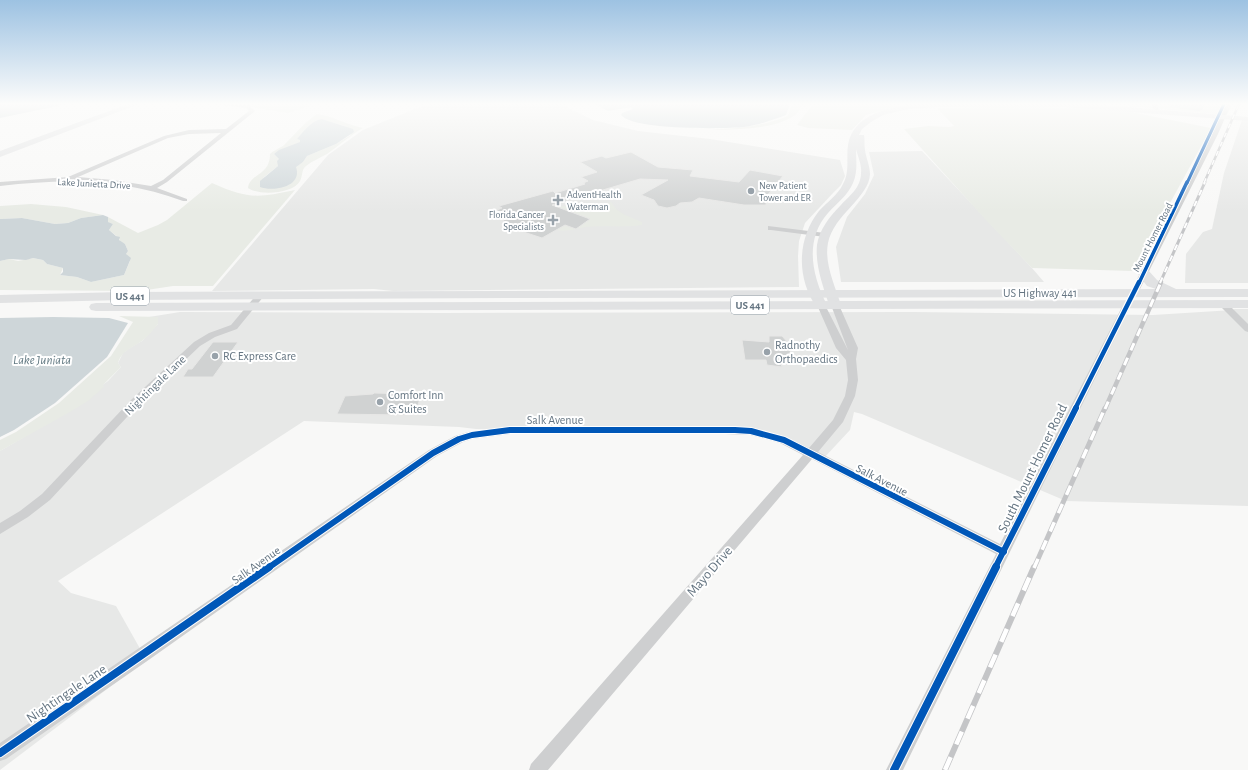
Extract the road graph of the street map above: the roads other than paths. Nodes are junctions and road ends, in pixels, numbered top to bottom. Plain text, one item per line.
1 (38, 140) edge
2 (161, 140) edge
3 (216, 140) edge
4 (853, 140) edge
5 (860, 140) edge
6 (1211, 140) edge
7 (0, 154) edge
8 (68, 180) junction
9 (0, 184) edge
10 (151, 189) junction
11 (185, 200) dead end
12 (771, 228) dead end
13 (811, 233) junction
14 (825, 235) junction
15 (1143, 273) junction
16 (1184, 293) junction
17 (1248, 293) edge
18 (670, 294) junction
19 (260, 296) junction
20 (0, 299) edge
21 (1130, 299) junction
22 (817, 300) junction
23 (833, 300) junction
24 (1222, 304) junction
25 (1248, 304) edge
26 (526, 305) junction
27 (0, 308) edge
28 (252, 308) junction
29 (1248, 329) edge
30 (852, 359) junction
31 (811, 454) junction
32 (0, 529) edge
33 (1004, 552) junction
34 (145, 654) joint
35 (0, 753) edge
36 (536, 770) edge
37 (894, 770) edge

1 - 7 street
2 - 8 street
3 - 10 street
4 - 13 street
5 - 14 street
6 - 15 street, Mount Homer Road
8 - 9 street, Lake Junietta Drive
8 - 10 street, Lake Junietta Drive
10 - 11 street, Lake Junietta Drive
12 - 13 street
13 - 14 street
13 - 22 street
14 - 23 street
15 - 16 main road
15 - 21 street, Mount Homer Road
16 - 17 main road, US Highway 441 / US 441
16 - 21 main road, US Highway 441 / US 441
18 - 19 main road, US 441
18 - 22 main road, US 441
18 - 26 main road
19 - 20 main road, US 441
19 - 28 street, Nightingale Lane
21 - 23 main road, US Highway 441 / US 441
21 - 23 main road, US 441
21 - 24 main road, US 441
21 - 33 street, South Mount Homer Road
22 - 23 main road, US 441
22 - 26 main road, US 441
22 - 30 street
23 - 30 street, Mayo Drive
24 - 25 main road, US 441
24 - 29 street
26 - 28 main road, US 441
27 - 28 main road, US 441
28 - 32 street, Nightingale Lane
30 - 31 street, Mayo Drive
31 - 33 street, Salk Avenue
31 - 34 street, Salk Avenue
31 - 36 street, Mayo Drive
33 - 37 street, South Mount Homer Road
34 - 35 street, Nightingale Lane

